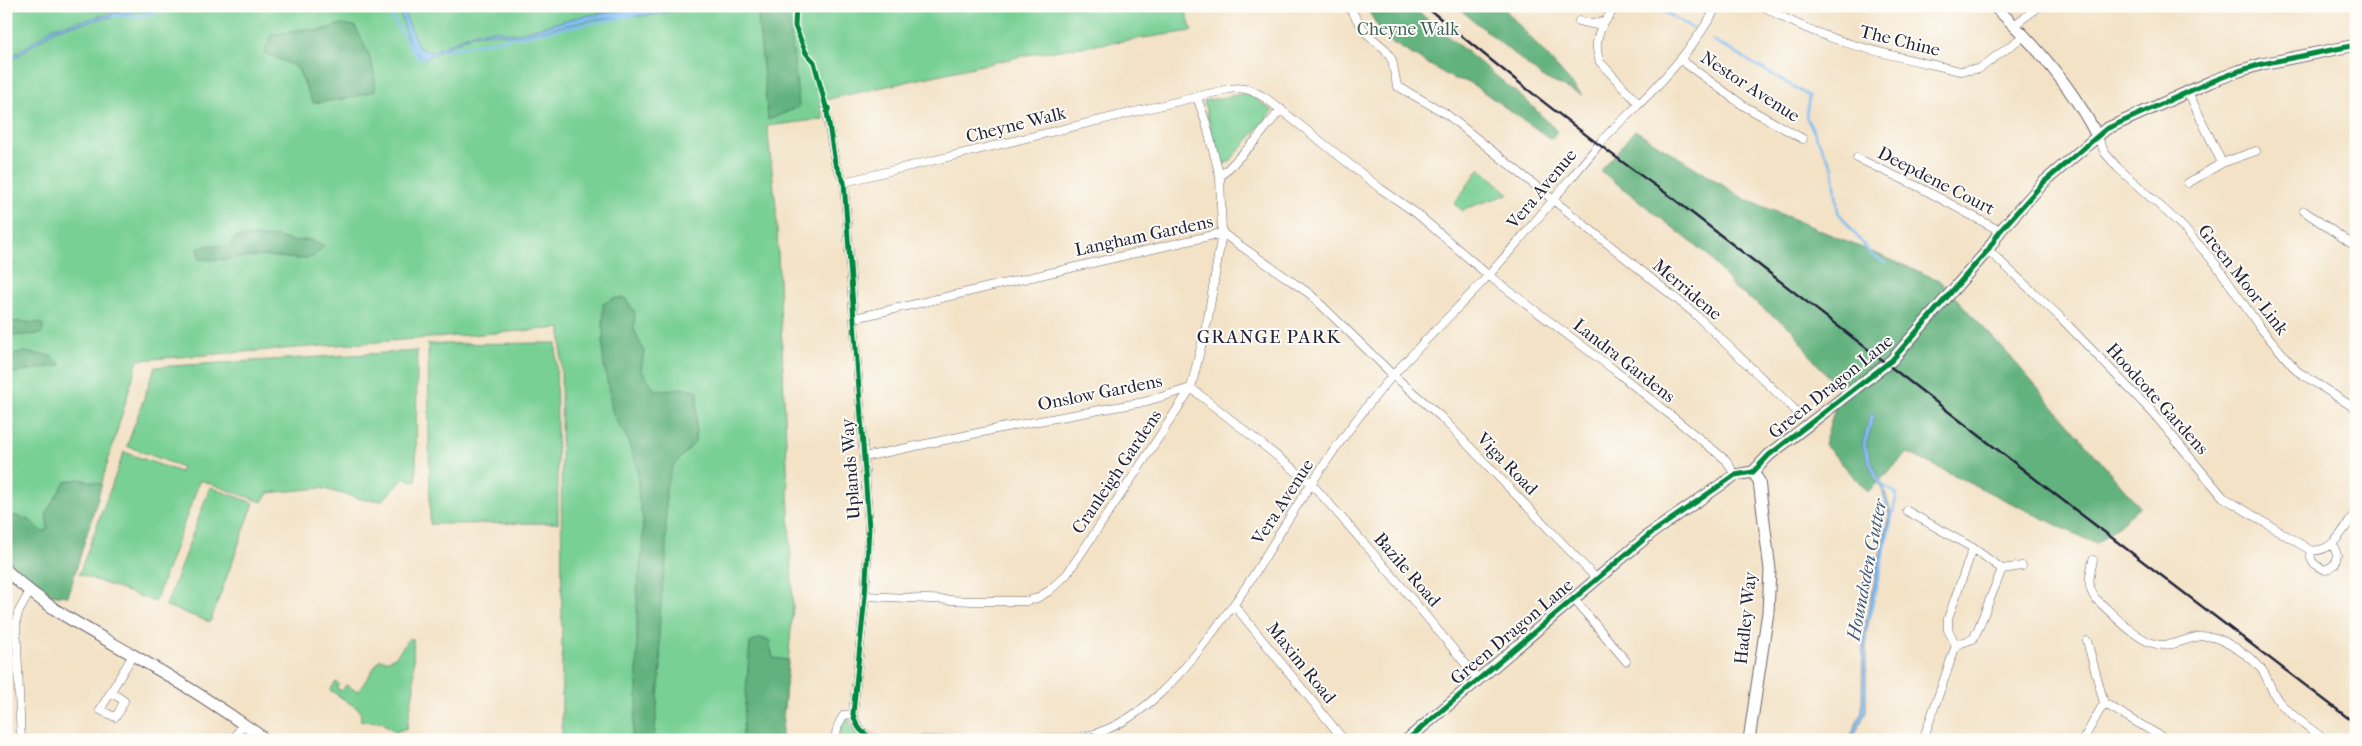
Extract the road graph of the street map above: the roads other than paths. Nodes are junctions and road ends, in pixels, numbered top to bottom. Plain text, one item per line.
1 (1348, 6) edge
2 (1617, 6) edge
3 (1717, 6) edge
4 (1763, 6) edge
5 (1994, 6) edge
6 (2040, 6) edge
7 (1579, 21) dead end
8 (1602, 22) junction
9 (2014, 25) junction
10 (2026, 36) junction
11 (2356, 45) edge
12 (1681, 60) junction
13 (2188, 92) junction
14 (1197, 97) junction
15 (1639, 104) junction
16 (826, 109) dead end
17 (1281, 109) junction
18 (2097, 136) junction
19 (1803, 139) dead end
20 (2256, 151) dead end
21 (1857, 158) dead end
22 (2222, 163) junction
23 (1220, 177) junction
24 (844, 182) junction
25 (2188, 183) dead end
26 (1552, 199) junction
27 (2304, 211) dead end
28 (2000, 231) junction
29 (1222, 233) junction
30 (2356, 247) edge
31 (1988, 250) junction
32 (1488, 275) junction
33 (855, 318) junction
34 (1394, 375) junction
35 (1191, 388) junction
36 (2356, 409) edge
37 (1795, 410) dead end
38 (864, 457) junction
39 (1753, 472) junction
40 (1735, 476) junction
41 (1311, 483) junction
42 (1907, 511) dead end
43 (2356, 512) edge
44 (2333, 544) junction
45 (1973, 548) junction
46 (2313, 551) junction
47 (2093, 560) dead end
48 (2022, 566) dead end
49 (2002, 569) junction
50 (6, 570) edge
51 (1596, 578) junction
52 (29, 593) junction
53 (865, 596) junction
54 (1573, 598) junction
55 (1234, 605) junction
56 (2088, 641) dead end
57 (1956, 645) junction
58 (133, 655) junction
59 (1626, 661) dead end
60 (1478, 679) junction
61 (111, 692) dead end
62 (2104, 703) junction
63 (853, 714) junction
64 (244, 724) junction
65 (1094, 738) edge
66 (21, 740) edge
67 (233, 740) edge
68 (266, 740) edge
69 (836, 740) edge
70 (878, 740) edge
71 (918, 740) edge
72 (1344, 740) edge
73 (1407, 740) edge
74 (1749, 740) edge
75 (1923, 740) edge
76 (2083, 740) edge
77 (2167, 740) edge
78 (2324, 740) edge

1 - 26 street, Merridene
2 - 8 street
3 - 12 street, Vera Avenue
4 - 10 street, The Chine
5 - 9 street
6 - 9 street
7 - 8 street
8 - 15 street
9 - 10 street
10 - 18 street
11 - 13 street, Green Dragon Lane
12 - 15 street, Vera Avenue
12 - 19 street, Nestor Avenue
13 - 18 street, Green Dragon Lane
13 - 22 street
14 - 17 street, Cheyne Walk
14 - 23 street, Cranleigh Gardens
14 - 24 street, Cheyne Walk
15 - 26 street, Vera Avenue
16 - 24 street, Uplands Way
17 - 23 street
17 - 32 street, Cheyne Walk
18 - 28 street, Green Dragon Lane
18 - 36 street, Green Moor Link
20 - 22 street
21 - 28 street, Deepdene Court
22 - 25 street
23 - 29 street, Cranleigh Gardens
24 - 33 street, Uplands Way
26 - 32 street, Vera Avenue
26 - 37 street, Merridene
27 - 30 street
28 - 31 street, Green Dragon Lane
29 - 33 street, Langham Gardens
29 - 34 street, Langham Gardens
29 - 35 street, Cranleigh Gardens
31 - 39 street, Green Dragon Lane
31 - 46 street, Hoodcote Gardens
32 - 34 street, Vera Avenue
32 - 40 street, Landra Gardens
33 - 38 street, Uplands Way
34 - 41 street, Vera Avenue
34 - 51 street, Viga Road
35 - 38 street, Onslow Gardens
35 - 41 street
35 - 53 street, Cranleigh Gardens
38 - 53 street, Uplands Way
39 - 40 street, Green Dragon Lane
39 - 74 street, Hadley Way
40 - 51 street, Green Dragon Lane
41 - 55 street, Vera Avenue
41 - 60 street, Bazile Road
42 - 45 street
43 - 44 street
44 - 46 street
44 - 46 street
45 - 49 street
45 - 57 street
47 - 78 street
48 - 49 street
49 - 57 street
50 - 52 street
51 - 54 street, Green Dragon Lane
52 - 58 street
52 - 66 street
53 - 63 street, Uplands Way
54 - 59 street
54 - 60 street, Green Dragon Lane
55 - 65 street, Vera Avenue
55 - 72 street, Maxim Road
56 - 62 street
57 - 75 street
58 - 61 street
58 - 64 street
60 - 73 street, Green Dragon Lane
62 - 76 street
62 - 77 street
63 - 69 street
63 - 70 street
64 - 67 street
64 - 68 street
65 - 71 street, Vera Avenue

